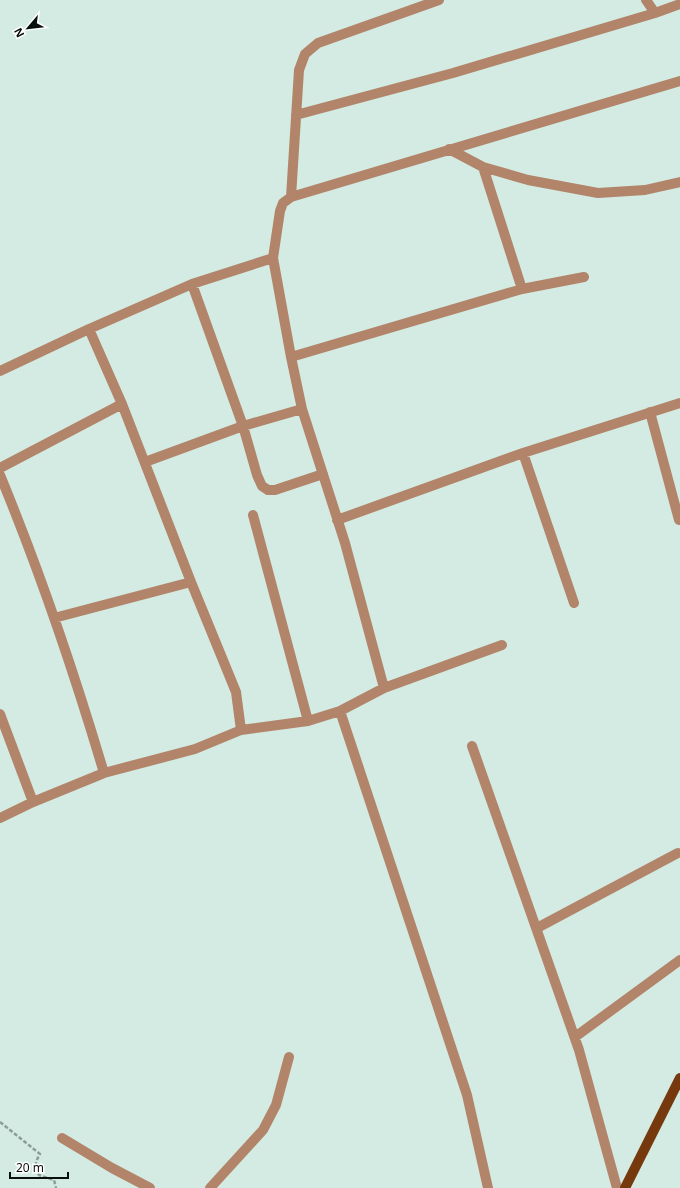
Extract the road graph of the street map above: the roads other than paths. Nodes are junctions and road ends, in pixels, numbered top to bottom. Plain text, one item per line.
1 (439, 0) edge
2 (646, 0) edge
3 (680, 4) edge
4 (655, 13) junction
5 (680, 81) edge
6 (296, 115) junction
7 (449, 149) junction
8 (483, 167) junction
9 (680, 182) edge
10 (291, 196) junction
11 (273, 258) junction
12 (584, 277) dead end
13 (192, 284) junction
14 (522, 289) junction
15 (89, 329) junction
16 (291, 357) junction
17 (0, 371) edge
18 (680, 403) edge
19 (122, 404) junction
20 (302, 409) junction
21 (650, 412) junction
22 (243, 426) junction
23 (523, 453) junction
24 (145, 462) junction
25 (0, 468) edge
26 (0, 474) edge
27 (323, 474) junction
28 (253, 515) dead end
29 (337, 520) junction
30 (679, 520) edge
31 (191, 582) junction
32 (574, 603) dead end
33 (54, 618) junction
34 (502, 645) dead end
35 (384, 688) junction
36 (340, 711) junction
37 (0, 714) edge
38 (308, 721) junction
39 (241, 730) junction
40 (472, 746) dead end
41 (104, 773) junction
42 (33, 802) junction
43 (0, 818) edge
44 (678, 853) dead end
45 (537, 928) junction
46 (680, 960) edge
47 (575, 1037) junction
48 (288, 1057) dead end
49 (680, 1078) edge
50 (62, 1138) dead end
51 (150, 1188) edge
52 (210, 1188) edge
53 (488, 1188) edge
54 (617, 1188) edge
55 (625, 1188) edge

1 - 6 street
2 - 4 street
3 - 4 street
4 - 6 street
5 - 7 street
6 - 10 street
7 - 8 street
7 - 10 street
8 - 9 street
8 - 14 street
10 - 11 street
11 - 13 street
11 - 16 street
12 - 14 street
13 - 15 street
13 - 22 street
14 - 16 street
15 - 17 street
15 - 19 street
16 - 20 street
18 - 21 street
19 - 24 street
19 - 25 street
20 - 22 street
20 - 27 street
21 - 23 street
21 - 30 street
22 - 24 street
22 - 27 street
23 - 29 street
23 - 32 street
24 - 31 street
26 - 33 street
27 - 29 street
28 - 38 street
29 - 35 street
31 - 33 street
31 - 39 street
33 - 41 street
34 - 35 street
35 - 36 street
36 - 38 street
36 - 53 street
37 - 42 street
38 - 39 street
39 - 41 street
40 - 45 street
41 - 42 street
42 - 43 street
44 - 45 street
45 - 47 street
46 - 47 street
47 - 54 street
48 - 52 street
49 - 55 main road
50 - 51 street

